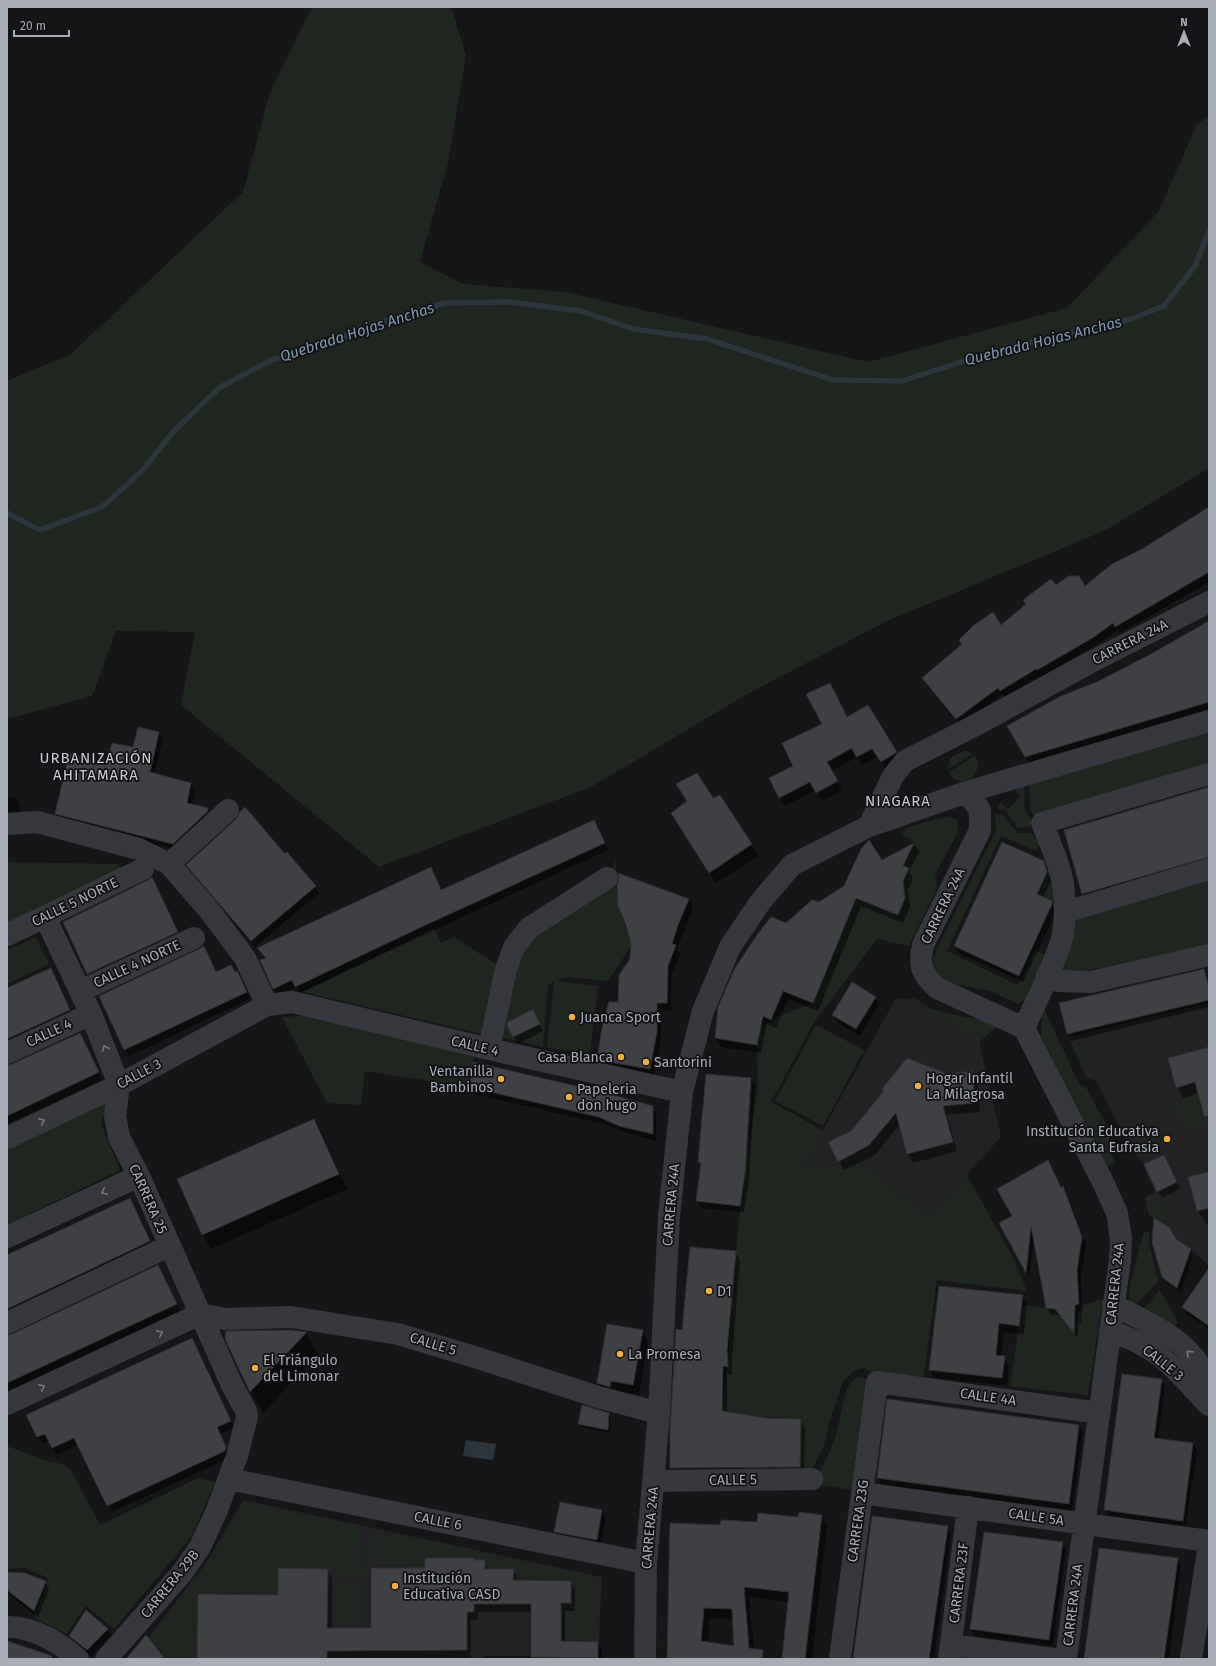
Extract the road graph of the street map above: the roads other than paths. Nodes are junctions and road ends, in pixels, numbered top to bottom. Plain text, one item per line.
1 (1209, 602) edge
2 (1209, 721) edge
3 (1209, 774) edge
4 (967, 792) junction
5 (228, 810) dead end
6 (7, 824) edge
7 (869, 826) junction
8 (169, 864) junction
9 (143, 869) dead end
10 (1209, 869) edge
11 (607, 878) dead end
12 (1065, 912) junction
13 (45, 917) junction
14 (7, 935) edge
15 (194, 938) dead end
16 (1209, 955) edge
17 (1047, 975) junction
18 (80, 991) junction
19 (268, 1005) junction
20 (91, 1014) junction
21 (1024, 1028) junction
22 (488, 1049) junction
23 (7, 1053) edge
24 (119, 1084) junction
25 (682, 1092) junction
26 (7, 1138) edge
27 (139, 1176) junction
28 (7, 1237) edge
29 (169, 1246) junction
30 (1113, 1305) junction
31 (200, 1314) junction
32 (7, 1323) edge
33 (1110, 1331) junction
34 (877, 1382) joint
35 (1209, 1386) edge
36 (7, 1404) edge
37 (1209, 1405) edge
38 (1099, 1412) junction
39 (659, 1413) junction
40 (229, 1479) junction
41 (812, 1479) dead end
42 (654, 1481) junction
43 (862, 1493) junction
44 (968, 1508) junction
45 (1083, 1524) junction
46 (1209, 1543) edge
47 (646, 1563) junction
48 (10, 1627) edge
49 (950, 1652) edge
50 (78, 1659) edge
51 (106, 1659) edge
52 (645, 1659) edge
53 (840, 1659) edge
54 (1054, 1659) edge
55 (1066, 1659) edge
56 (1191, 1659) edge

1 - 7 street, CARRERA 24A
2 - 4 street, CARRERA 24A
3 - 12 street
4 - 7 street, CARRERA 24A
4 - 21 street, CARRERA 24A
5 - 8 street
6 - 8 street
7 - 25 street, CARRERA 24A
8 - 19 street
9 - 13 street, CALLE 5 NORTE
10 - 12 street
11 - 22 street
12 - 17 street
13 - 14 street, CALLE 5 NORTE
13 - 18 street, CARRERA 25
15 - 18 street, CALLE 4 NORTE
16 - 17 street
17 - 21 street
18 - 20 street, CARRERA 25
19 - 22 street, CALLE 4
19 - 24 street, CALLE 3
20 - 23 street, CALLE 4
24 -> 20 street, CARRERA 25
21 - 30 street, CARRERA 24A
22 - 25 street, CALLE 4
26 -> 24 street, CALLE 3
24 - 27 street, CARRERA 25
25 - 39 street, CARRERA 24A
27 -> 28 street
27 - 29 street, CARRERA 25
29 - 31 street, CARRERA 25
29 - 32 street
30 - 33 street, CARRERA 24A
35 -> 30 street, CALLE 3
36 -> 31 street
31 - 39 street, CALLE 5
31 - 40 street, CARRERA 25
33 - 37 street, CALLE 3
33 - 38 street, CARRERA 24A
34 - 38 street, CALLE 4A
34 - 43 street, CARRERA 23G
38 - 45 street, CARRERA 24A
39 - 42 street, CARRERA 24A
40 - 47 street, CALLE 6
40 - 51 street, CARRERA 29B
41 - 42 street, CALLE 5
42 - 47 street, CARRERA 24A
43 - 44 street, CALLE 5A
43 - 53 street, CARRERA 23G
44 - 45 street, CALLE 5A
44 - 49 street, CARRERA 23F
45 - 46 street, CALLE 5A
45 - 55 street, CARRERA 24A
46 - 56 street
47 - 52 street, CARRERA 24A
48 - 50 street
49 - 54 street

